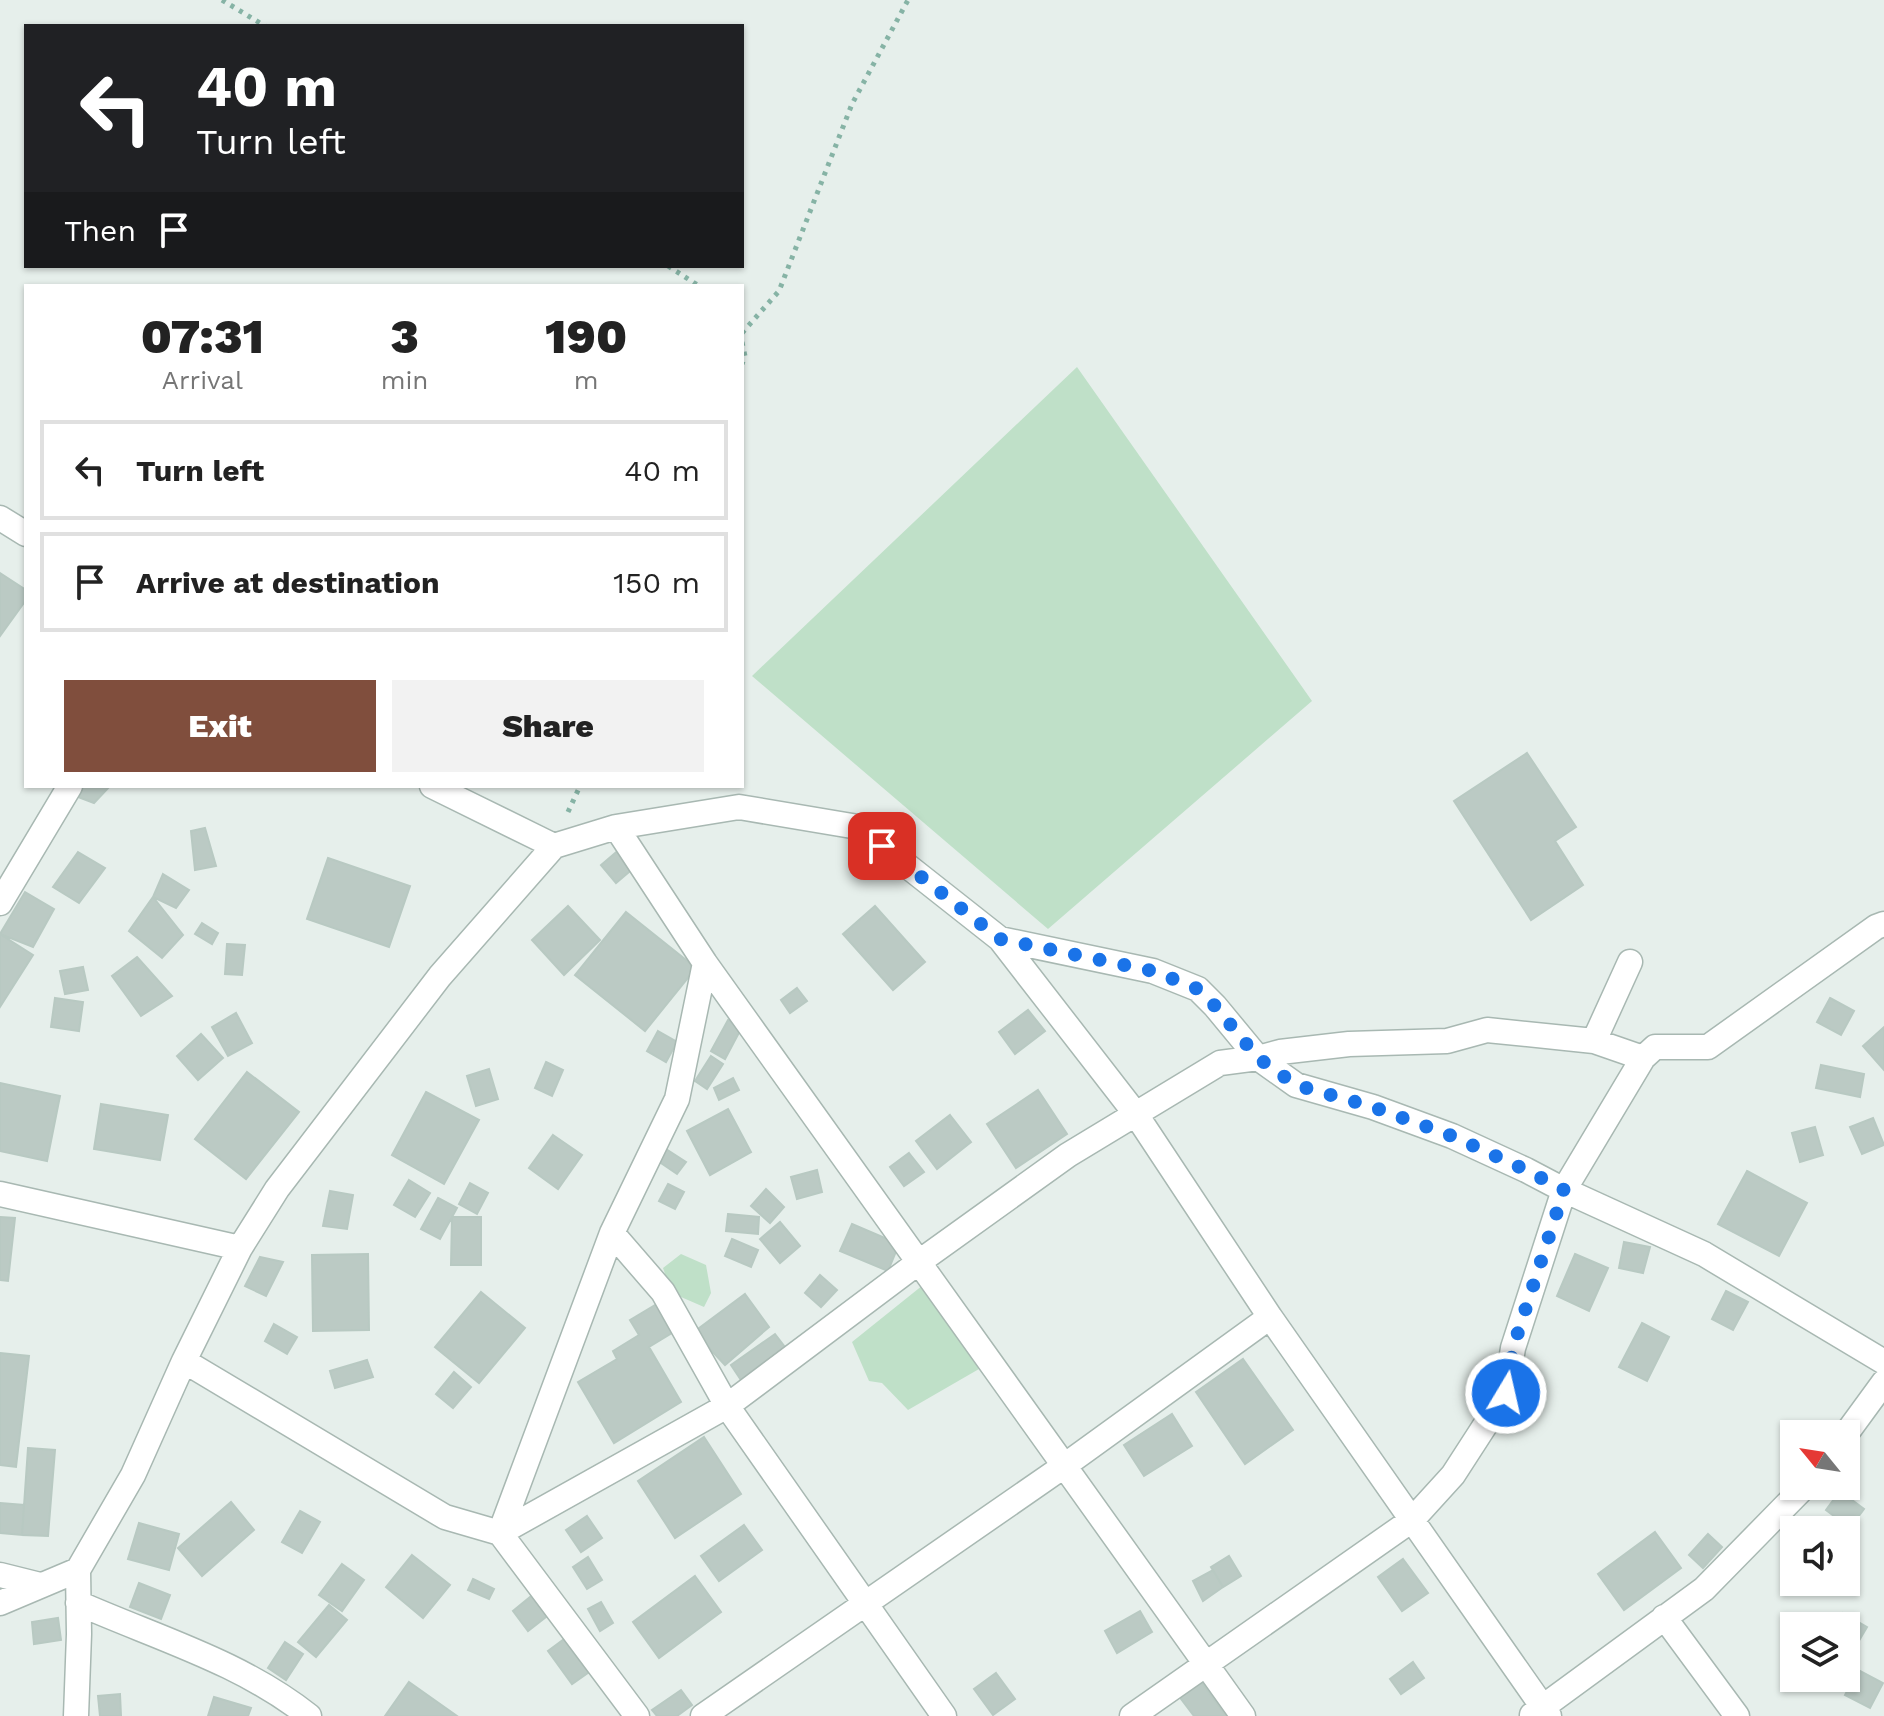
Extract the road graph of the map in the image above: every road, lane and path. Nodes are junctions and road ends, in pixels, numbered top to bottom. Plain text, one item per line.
1 (222, 0) edge
2 (908, 0) edge
3 (262, 24) edge
4 (671, 268) edge
5 (696, 284) edge
6 (744, 331) edge
7 (0, 518) edge
8 (24, 533) edge
9 (69, 788) edge
10 (436, 788) edge
11 (616, 827) junction
12 (554, 846) junction
13 (0, 903) edge
14 (1884, 924) edge
15 (1000, 939) junction
16 (1630, 962) dead end
17 (705, 963) junction
18 (1594, 1041) junction
19 (1258, 1058) junction
20 (1643, 1058) junction
21 (1135, 1113) junction
22 (1564, 1190) junction
23 (0, 1194) edge
24 (612, 1233) junction
25 (240, 1248) junction
26 (919, 1262) junction
27 (1270, 1317) junction
28 (184, 1361) junction
29 (1884, 1362) edge
30 (1884, 1382) edge
31 (727, 1406) junction
32 (1856, 1420) edge
33 (1064, 1466) junction
34 (1791, 1500) edge
35 (1412, 1520) junction
36 (500, 1533) junction
37 (78, 1570) junction
38 (0, 1575) edge
39 (40, 1585) junction
40 (0, 1603) edge
41 (78, 1603) junction
42 (865, 1605) junction
43 (1664, 1617) junction
44 (1206, 1664) junction
45 (1541, 1713) edge
46 (76, 1716) edge
47 (309, 1716) edge
48 (637, 1716) edge
49 (703, 1716) edge
50 (944, 1716) edge
51 (1132, 1716) edge
52 (1243, 1716) edge
53 (1737, 1716) edge

1 - 3 path
2 - 6 path
4 - 5 path
7 - 8 street
9 - 13 street
10 - 12 street
11 - 12 street
11 - 15 street
11 - 17 street
12 - 25 street
14 - 20 street
15 - 19 street
15 - 21 street
16 - 18 street
17 - 24 street
17 - 26 street
18 - 19 street
18 - 20 street
19 - 21 street
19 - 22 street
20 - 22 street
21 - 26 street
21 - 27 street
22 - 29 street
22 - 35 street
23 - 25 street
24 - 31 street
24 - 36 street
25 - 28 street
26 - 31 street
26 - 33 street
27 - 33 street
27 - 35 street
28 - 36 street
28 - 37 street
30 - 32 street
31 - 36 street
31 - 42 street
33 - 42 street
33 - 44 street
34 - 43 street
35 - 44 street
35 - 45 street
36 - 48 street
37 - 39 street
37 - 41 street
38 - 39 street
39 - 40 street
41 - 46 street
41 - 47 street
42 - 49 street
42 - 50 street
43 - 45 street
43 - 53 street
44 - 51 street
44 - 52 street

